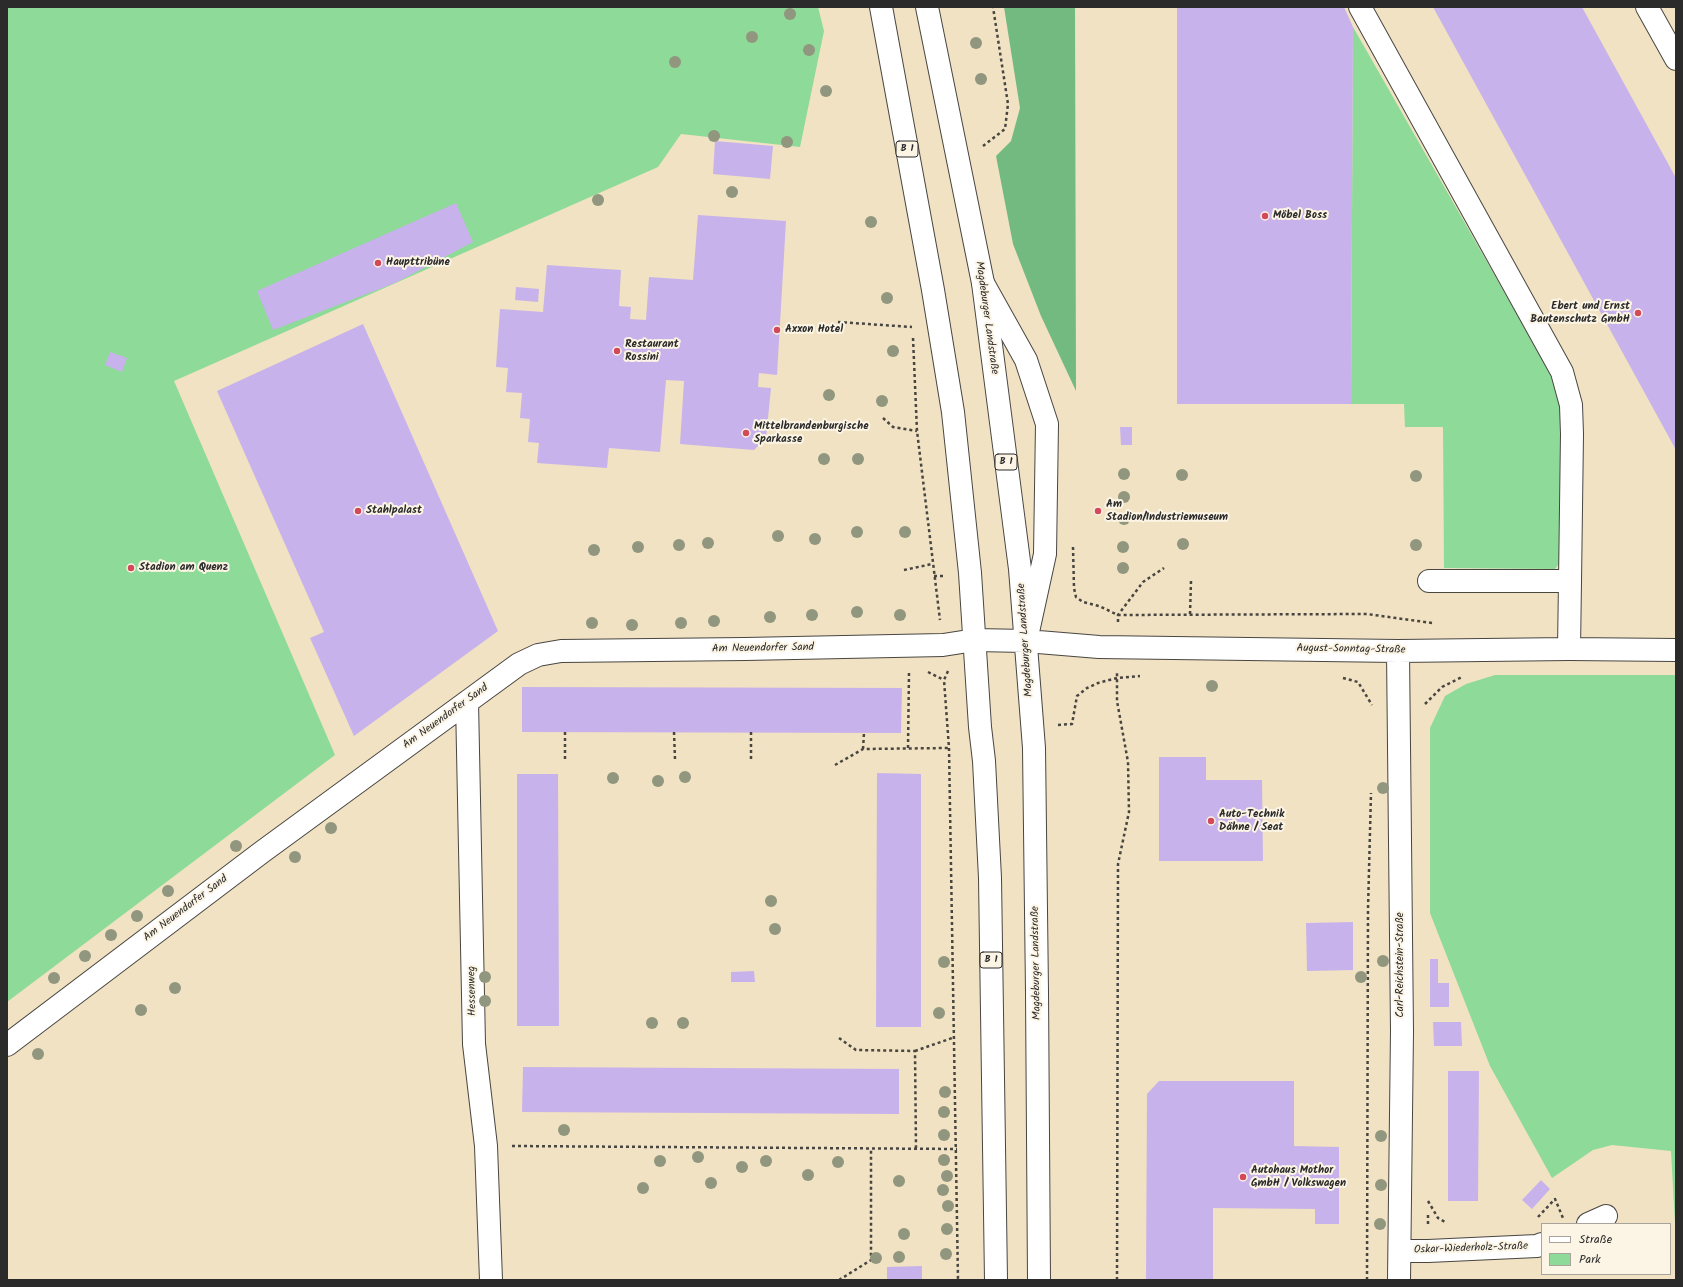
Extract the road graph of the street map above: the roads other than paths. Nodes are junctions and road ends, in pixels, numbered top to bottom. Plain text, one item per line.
1 (881, 7) edge
2 (927, 7) edge
3 (1360, 7) edge
4 (1647, 7) edge
5 (1676, 59) edge
6 (982, 283) junction
7 (1429, 581) dead end
8 (1570, 581) junction
9 (975, 640) junction
10 (1026, 641) junction
11 (1569, 649) junction
12 (1676, 650) edge
13 (1398, 651) junction
14 (467, 702) junction
15 (7, 1045) edge
16 (1541, 1244) edge
17 (1400, 1251) junction
18 (491, 1280) edge
19 (996, 1280) edge
20 (1039, 1280) edge
21 (1399, 1280) edge

1 - 9 street, B 1
2 - 6 street, Magdeburger Landstraße / B 1
3 - 8 street
4 - 5 street
6 - 10 street, Magdeburger Landstraße / B 1
6 - 10 street
7 - 8 street
8 - 11 street
9 - 10 street, Am Neuendorfer Sand
9 - 14 street, Am Neuendorfer Sand
9 - 19 street, B 1
10 - 13 street, August-Sonntag-Straße
10 - 20 street, Magdeburger Landstraße / B 1
11 - 12 street, August-Sonntag-Straße
11 - 13 street, August-Sonntag-Straße
13 - 17 street, Carl-Reichstein-Straße
14 - 15 street, Am Neuendorfer Sand
14 - 18 street, Hessenweg
16 - 17 street, Oskar-Wiederholz-Straße
17 - 21 street, Carl-Reichstein-Straße

